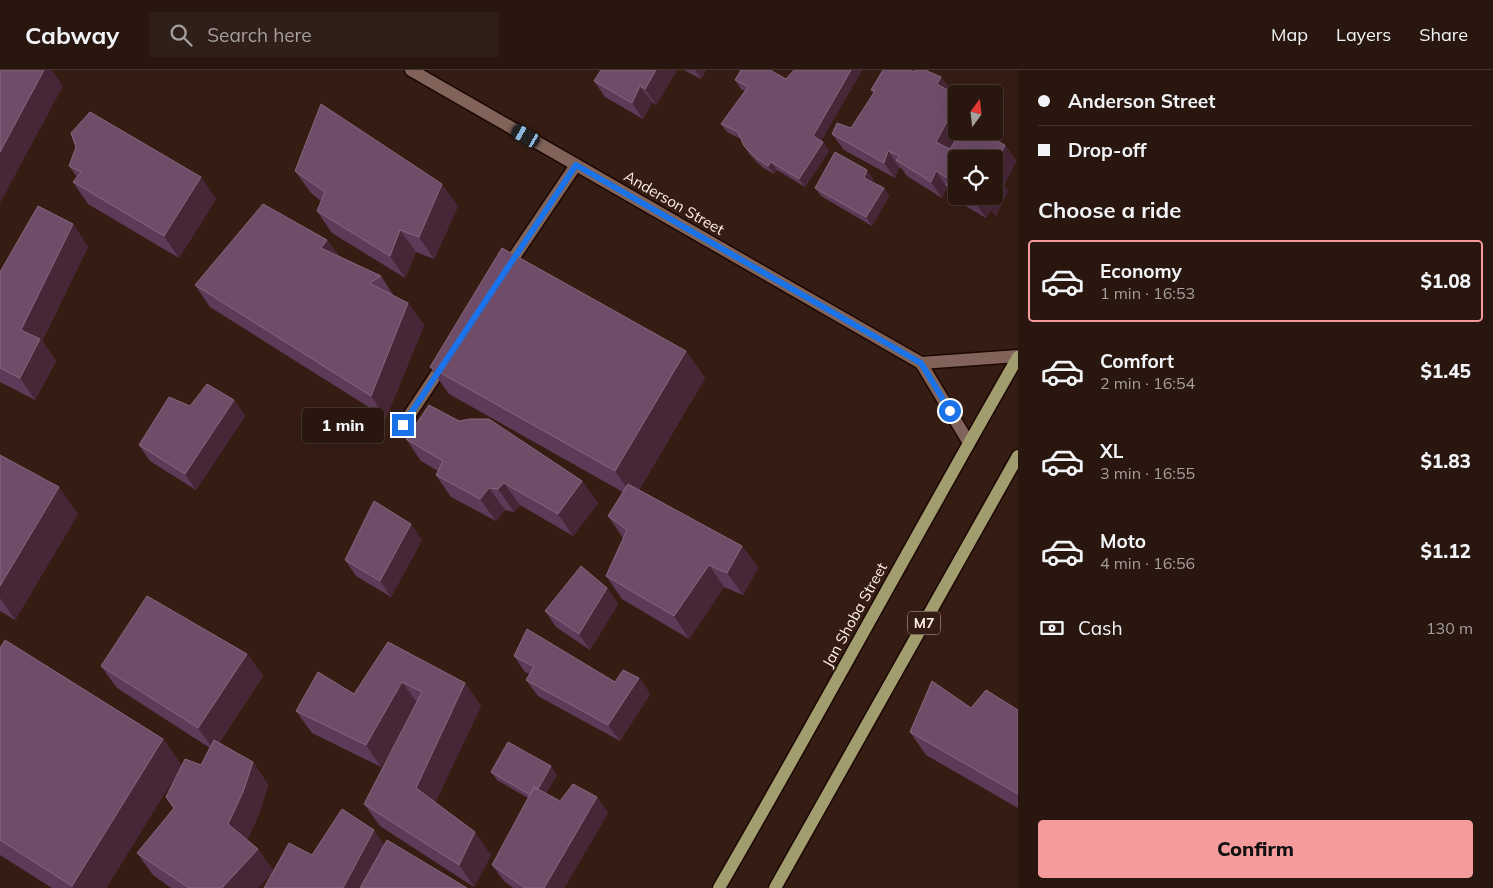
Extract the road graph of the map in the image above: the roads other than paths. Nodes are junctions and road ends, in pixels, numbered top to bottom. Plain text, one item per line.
1 (411, 70) edge
2 (576, 165) junction
3 (500, 278) edge
4 (452, 352) edge
5 (1018, 357) edge
6 (921, 363) junction
7 (403, 425) dead end
8 (969, 443) junction
9 (1017, 459) edge
10 (719, 888) edge
11 (775, 888) edge

1 - 2 street, Anderson Street
2 - 3 street
2 - 6 street, Anderson Street
4 - 7 street
5 - 6 street
5 - 8 main road, Jan Shoba Street
6 - 8 street, Anderson Street
8 - 10 main road, Jan Shoba Street
9 - 11 main road, M7

